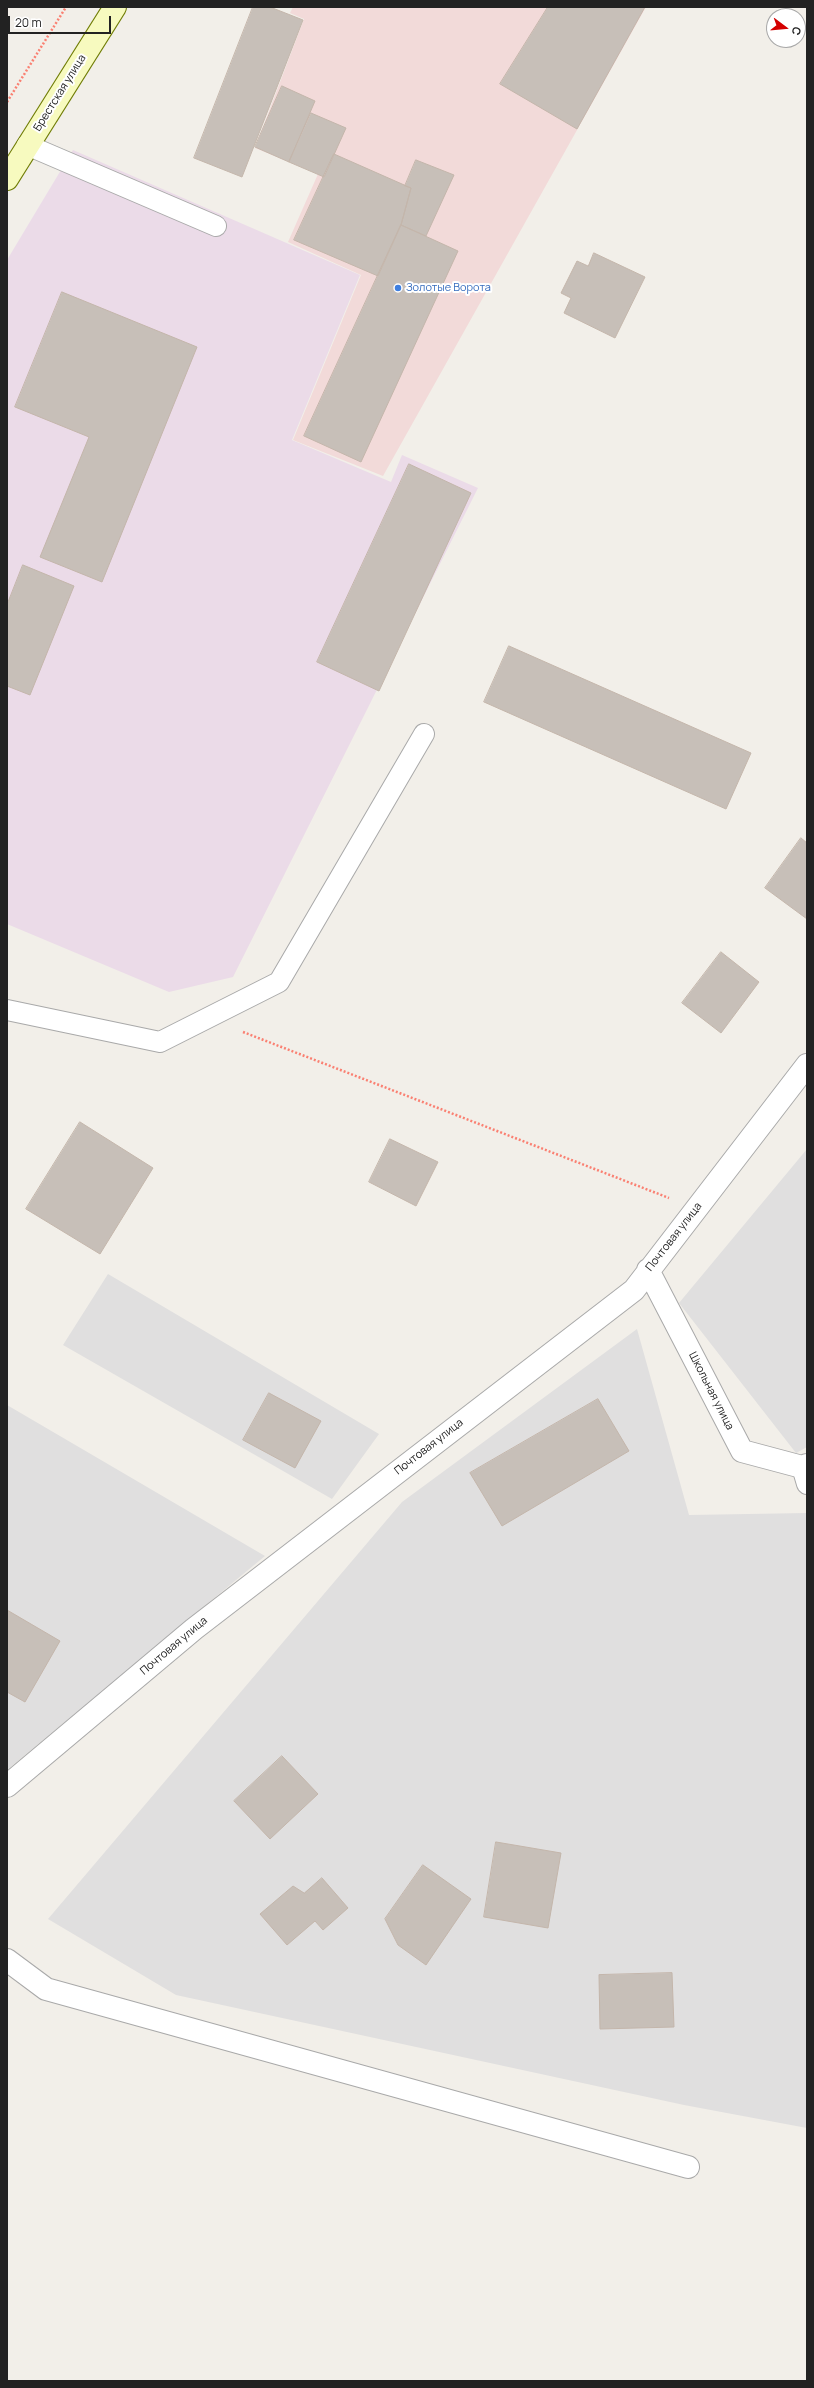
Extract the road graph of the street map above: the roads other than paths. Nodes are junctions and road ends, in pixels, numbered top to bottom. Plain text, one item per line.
1 (115, 7) edge
2 (27, 145) junction
3 (7, 179) edge
4 (216, 226) dead end
5 (424, 734) dead end
6 (7, 1010) edge
7 (807, 1065) edge
8 (648, 1270) junction
9 (806, 1472) edge
10 (7, 1786) edge
11 (7, 1960) edge
12 (688, 2167) dead end

1 - 2 main road, Брестская улица
2 - 3 main road, Брестская улица
2 - 4 lane
5 - 6 lane
7 - 8 street, Почтовая улица
8 - 9 street, Школьная улица
8 - 10 street, Почтовая улица
11 - 12 street

